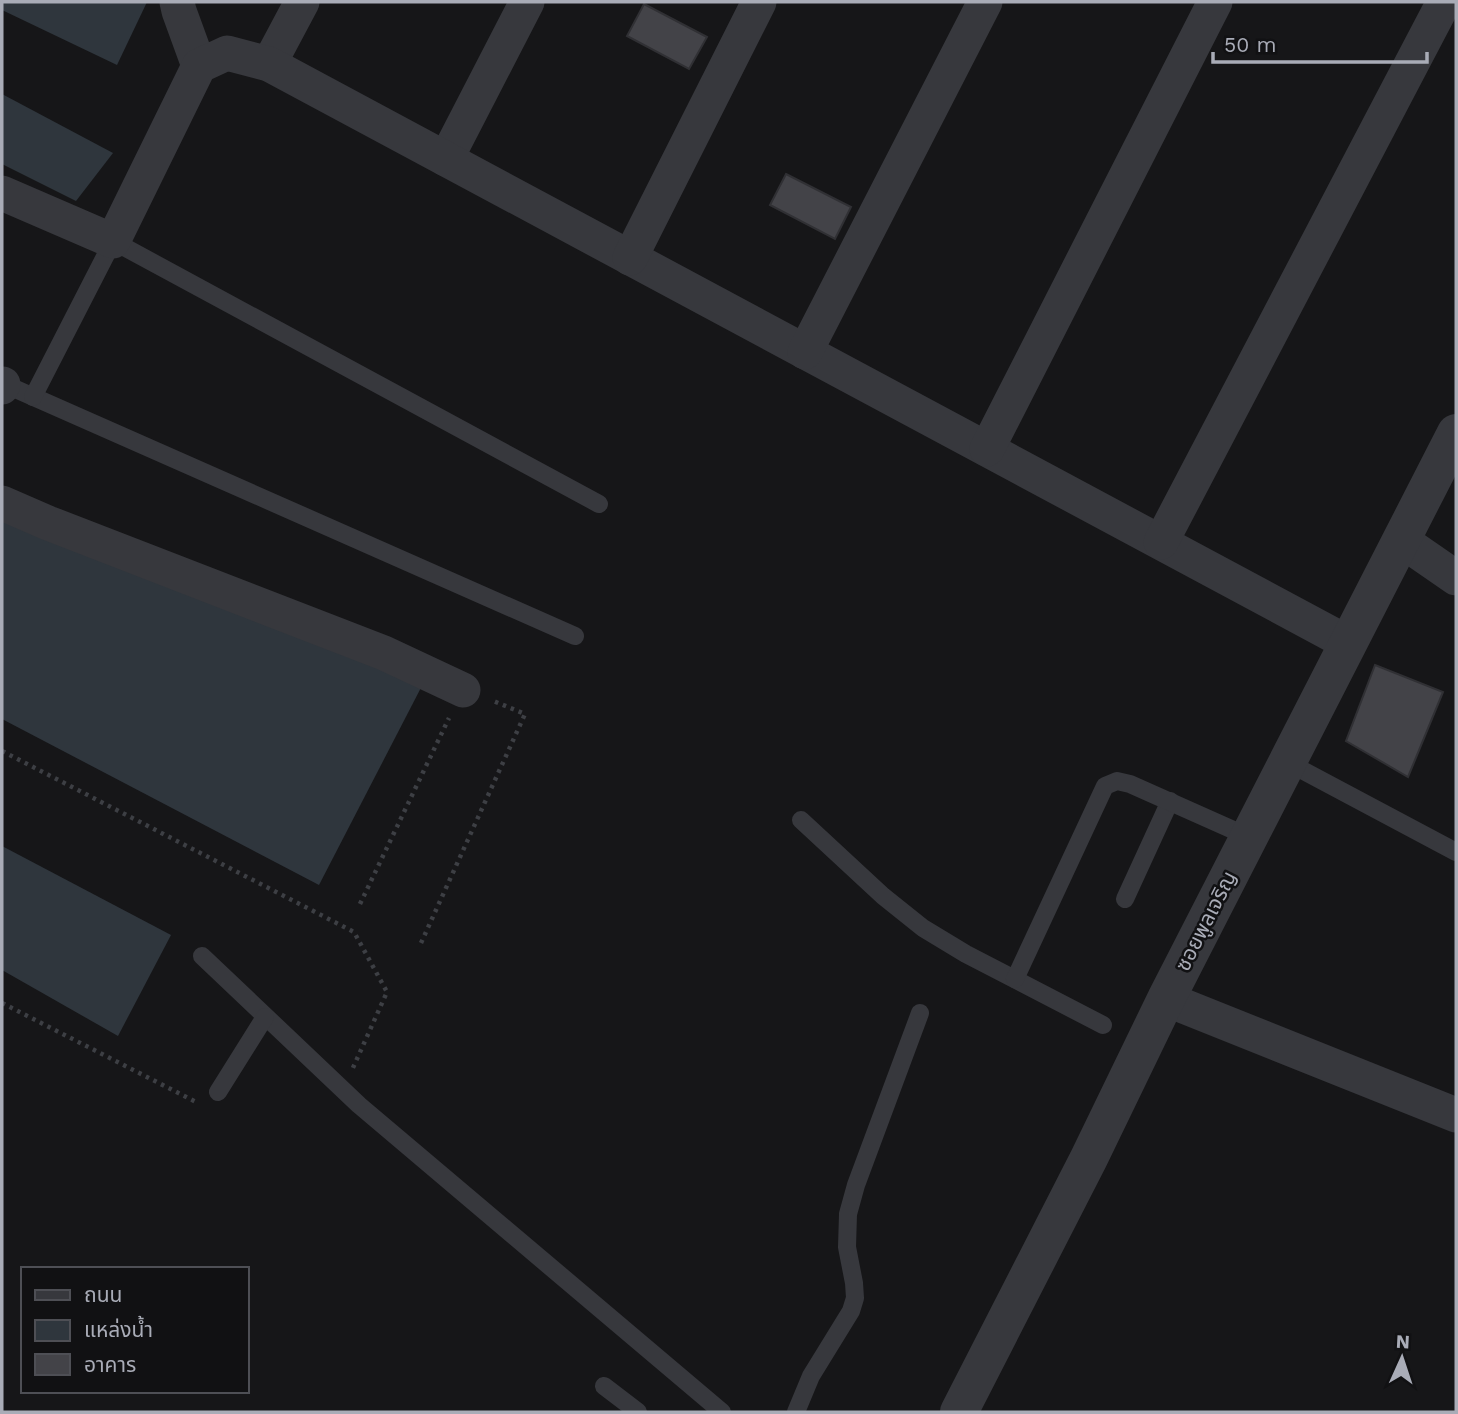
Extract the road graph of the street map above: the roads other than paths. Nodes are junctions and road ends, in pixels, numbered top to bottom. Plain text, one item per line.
1 (177, 2) edge
2 (302, 2) edge
3 (527, 2) edge
4 (759, 2) edge
5 (985, 2) edge
6 (1215, 2) edge
7 (1444, 2) edge
8 (269, 64) junction
9 (199, 66) junction
10 (446, 159) junction
11 (2, 194) edge
12 (113, 241) junction
13 (630, 258) junction
14 (805, 352) junction
15 (10, 387) edge
16 (1456, 433) edge
17 (987, 449) junction
18 (2, 503) edge
19 (599, 505) dead end
20 (1401, 540) junction
21 (1161, 542) junction
22 (1456, 578) edge
23 (575, 636) dead end
24 (1348, 643) junction
25 (463, 690) road end
26 (1287, 762) junction
27 (1170, 802) junction
28 (801, 820) dead end
29 (1249, 837) junction
30 (1456, 852) edge
31 (1125, 899) dead end
32 (202, 956) dead end
33 (1015, 979) junction
34 (1166, 999) junction
35 (920, 1013) dead end
36 (265, 1017) junction
37 (1103, 1025) dead end
38 (218, 1092) road end
39 (1456, 1115) edge
40 (604, 1386) dead end
41 (638, 1412) edge
42 (722, 1412) edge
43 (796, 1412) edge
44 (960, 1412) edge

1 - 9 street
2 - 8 street
3 - 10 street
4 - 13 street
5 - 14 street
6 - 17 street
7 - 21 street
8 - 9 street
8 - 10 street
9 - 12 street
10 - 13 street
11 - 12 street
12 - 15 lane
12 - 19 lane
13 - 14 street
14 - 17 street
15 - 23 lane
16 - 20 street, ซอยพูลเจริญ
17 - 21 street
18 - 25 street
20 - 22 street
20 - 24 street, ซอยพูลเจริญ
21 - 24 street
24 - 26 street, ซอยพูลเจริญ
26 - 29 street, ซอยพูลเจริญ
26 - 30 lane
27 - 29 lane
27 - 31 lane
27 - 33 lane
28 - 33 lane
29 - 34 street, ซอยพูลเจริญ
32 - 36 lane
33 - 37 lane
34 - 39 street
34 - 44 street, ซอยพูลเจริญ
35 - 43 lane
36 - 38 lane
36 - 42 lane
40 - 41 lane

